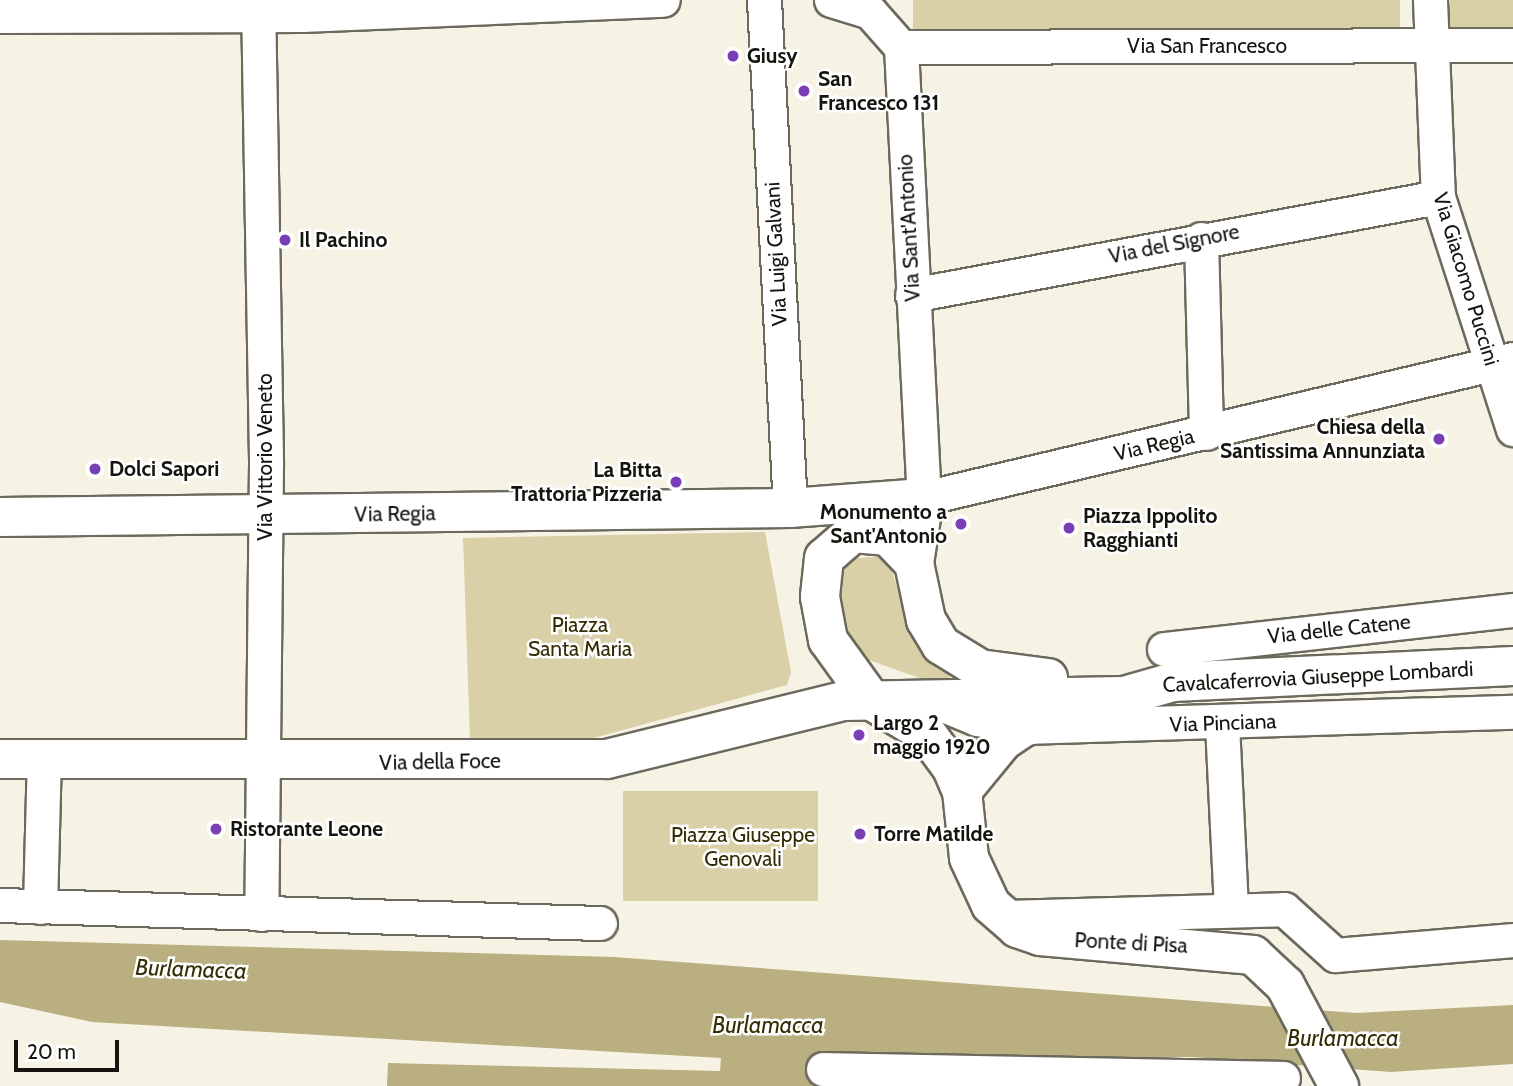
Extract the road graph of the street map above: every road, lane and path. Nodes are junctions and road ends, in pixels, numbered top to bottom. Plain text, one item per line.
1 (663, 0) edge
2 (764, 0) edge
3 (831, 0) edge
4 (1430, 0) edge
5 (493, 5) edge
6 (258, 8) edge
7 (0, 16) edge
8 (1513, 45) edge
9 (1432, 46) junction
10 (901, 47) junction
11 (1438, 197) junction
12 (1201, 239) junction
13 (912, 295) junction
14 (1502, 361) edge
15 (1513, 429) edge
16 (1206, 433) junction
17 (924, 498) junction
18 (790, 508) junction
19 (266, 515) junction
20 (0, 517) edge
21 (865, 530) junction
22 (914, 563) junction
23 (1513, 610) edge
24 (1169, 665) junction
25 (1513, 666) edge
26 (1124, 695) junction
27 (872, 701) junction
28 (936, 702) junction
29 (1513, 712) edge
30 (1222, 724) junction
31 (1024, 727) junction
32 (0, 759) edge
33 (44, 759) junction
34 (264, 763) junction
35 (962, 791) junction
36 (0, 905) edge
37 (40, 907) junction
38 (1231, 910) junction
39 (261, 914) junction
40 (1004, 917) junction
41 (600, 923) dead end
42 (1513, 940) edge
43 (823, 1069) dead end
44 (1283, 1078) dead end
45 (1004, 1079) edge
46 (1334, 1083) edge

1 - 5 street
2 - 18 street, Via Luigi Galvani
3 - 10 street
4 - 9 street, Via Giacomo Puccini
5 - 6 street
6 - 7 street
6 - 19 street, Via Vittorio Veneto
8 - 9 street, Via San Francesco
9 - 10 street, Via San Francesco
9 - 11 street, Via Giacomo Puccini
10 - 13 street, Via Sant'Antonio
11 - 12 street, Via del Signore
11 - 14 street, Via Giacomo Puccini
12 - 13 street, Via del Signore
12 - 16 street
13 - 17 street, Via Sant'Antonio
14 - 15 street, Via Giacomo Puccini
14 - 16 street, Via Regia
16 - 17 street, Via Regia
17 - 18 street, Via Regia
17 - 22 street
18 - 19 street, Via Regia
18 - 21 street, Via Regia
19 - 20 street, Via Regia
19 - 34 street, Via Vittorio Veneto
21 - 22 street
21 - 27 street
22 - 24 street
23 - 24 street, Via delle Catene
24 - 25 street, Cavalcaferrovia Giuseppe Lombardi
24 - 26 street, Cavalcaferrovia Giuseppe Lombardi
26 - 28 street, Cavalcaferrovia Giuseppe Lombardi
26 - 31 street
27 - 28 street, Cavalcaferrovia Giuseppe Lombardi
27 - 34 street, Via della Foce
27 - 35 street
28 - 31 street, Via Pinciana
29 - 30 street, Via Pinciana
30 - 31 street, Via Pinciana
30 - 38 street
31 - 35 street
32 - 33 street, Via della Foce
33 - 34 street, Via della Foce
33 - 37 street
34 - 39 street, Via Vittorio Veneto
35 - 40 street
36 - 37 street
37 - 39 street
38 - 40 street
38 - 42 street
39 - 41 street
40 - 46 street, Ponte di Pisa
43 - 45 street
44 - 45 street

